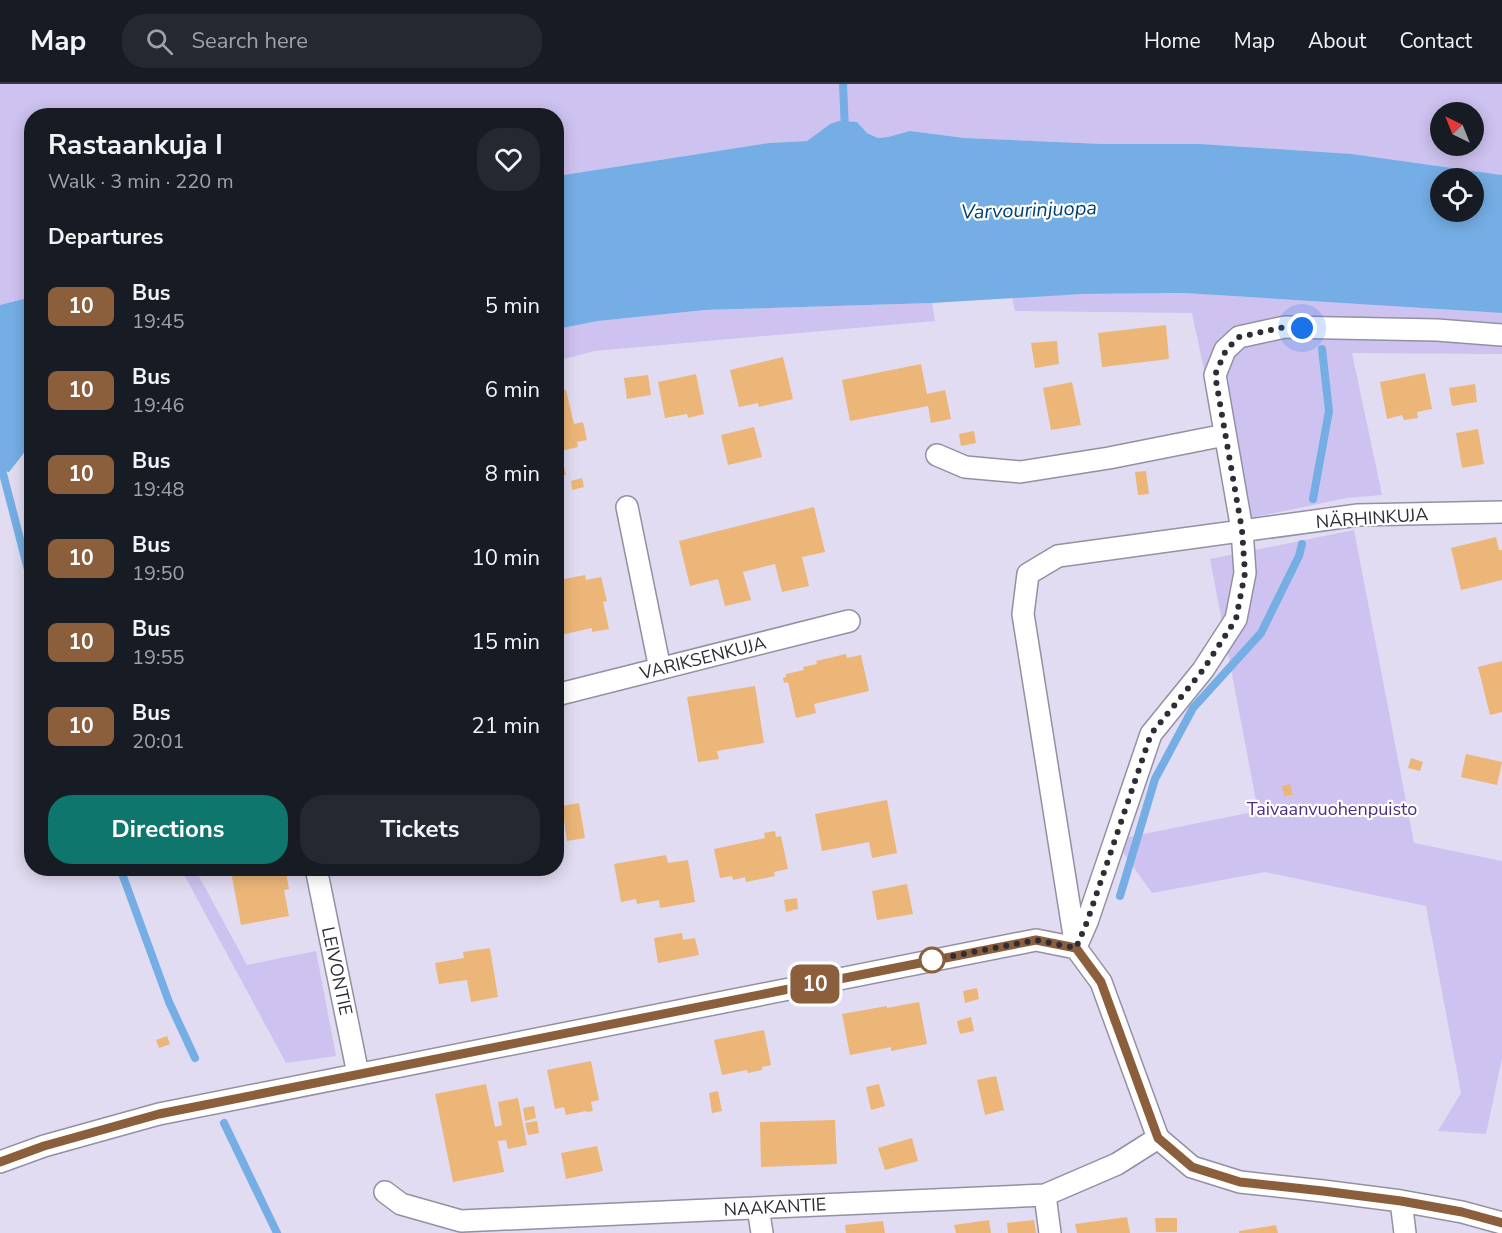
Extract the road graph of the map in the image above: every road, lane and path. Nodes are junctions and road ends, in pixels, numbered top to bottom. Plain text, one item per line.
1 (1502, 334) edge
2 (1226, 435) junction
3 (937, 455) dead end
4 (627, 507) dead end
5 (1502, 512) edge
6 (1242, 530) junction
7 (849, 621) dead end
8 (660, 669) junction
9 (564, 692) edge
10 (318, 876) edge
11 (1076, 948) junction
12 (358, 1074) junction
13 (1158, 1138) junction
14 (0, 1162) edge
15 (385, 1192) dead end
16 (1045, 1195) junction
17 (1401, 1201) junction
18 (758, 1208) junction
19 (1502, 1222) edge
20 (762, 1233) edge
21 (1050, 1233) edge
22 (1405, 1233) edge

1 - 2 street
2 - 3 street
2 - 6 street
4 - 8 street
5 - 6 street, NÄRHINKUJA
6 - 11 street
6 - 11 street, NÄRHINKUJA
7 - 8 street, VARIKSENKUJA
8 - 9 street, VARIKSENKUJA
10 - 12 street, LEIVONTIE
11 - 12 street
11 - 13 street
12 - 14 street
13 - 16 street, NAAKANTIE
13 - 17 street
15 - 18 street, NAAKANTIE
16 - 18 street, NAAKANTIE
16 - 21 street
17 - 19 street
17 - 22 street
18 - 20 street

